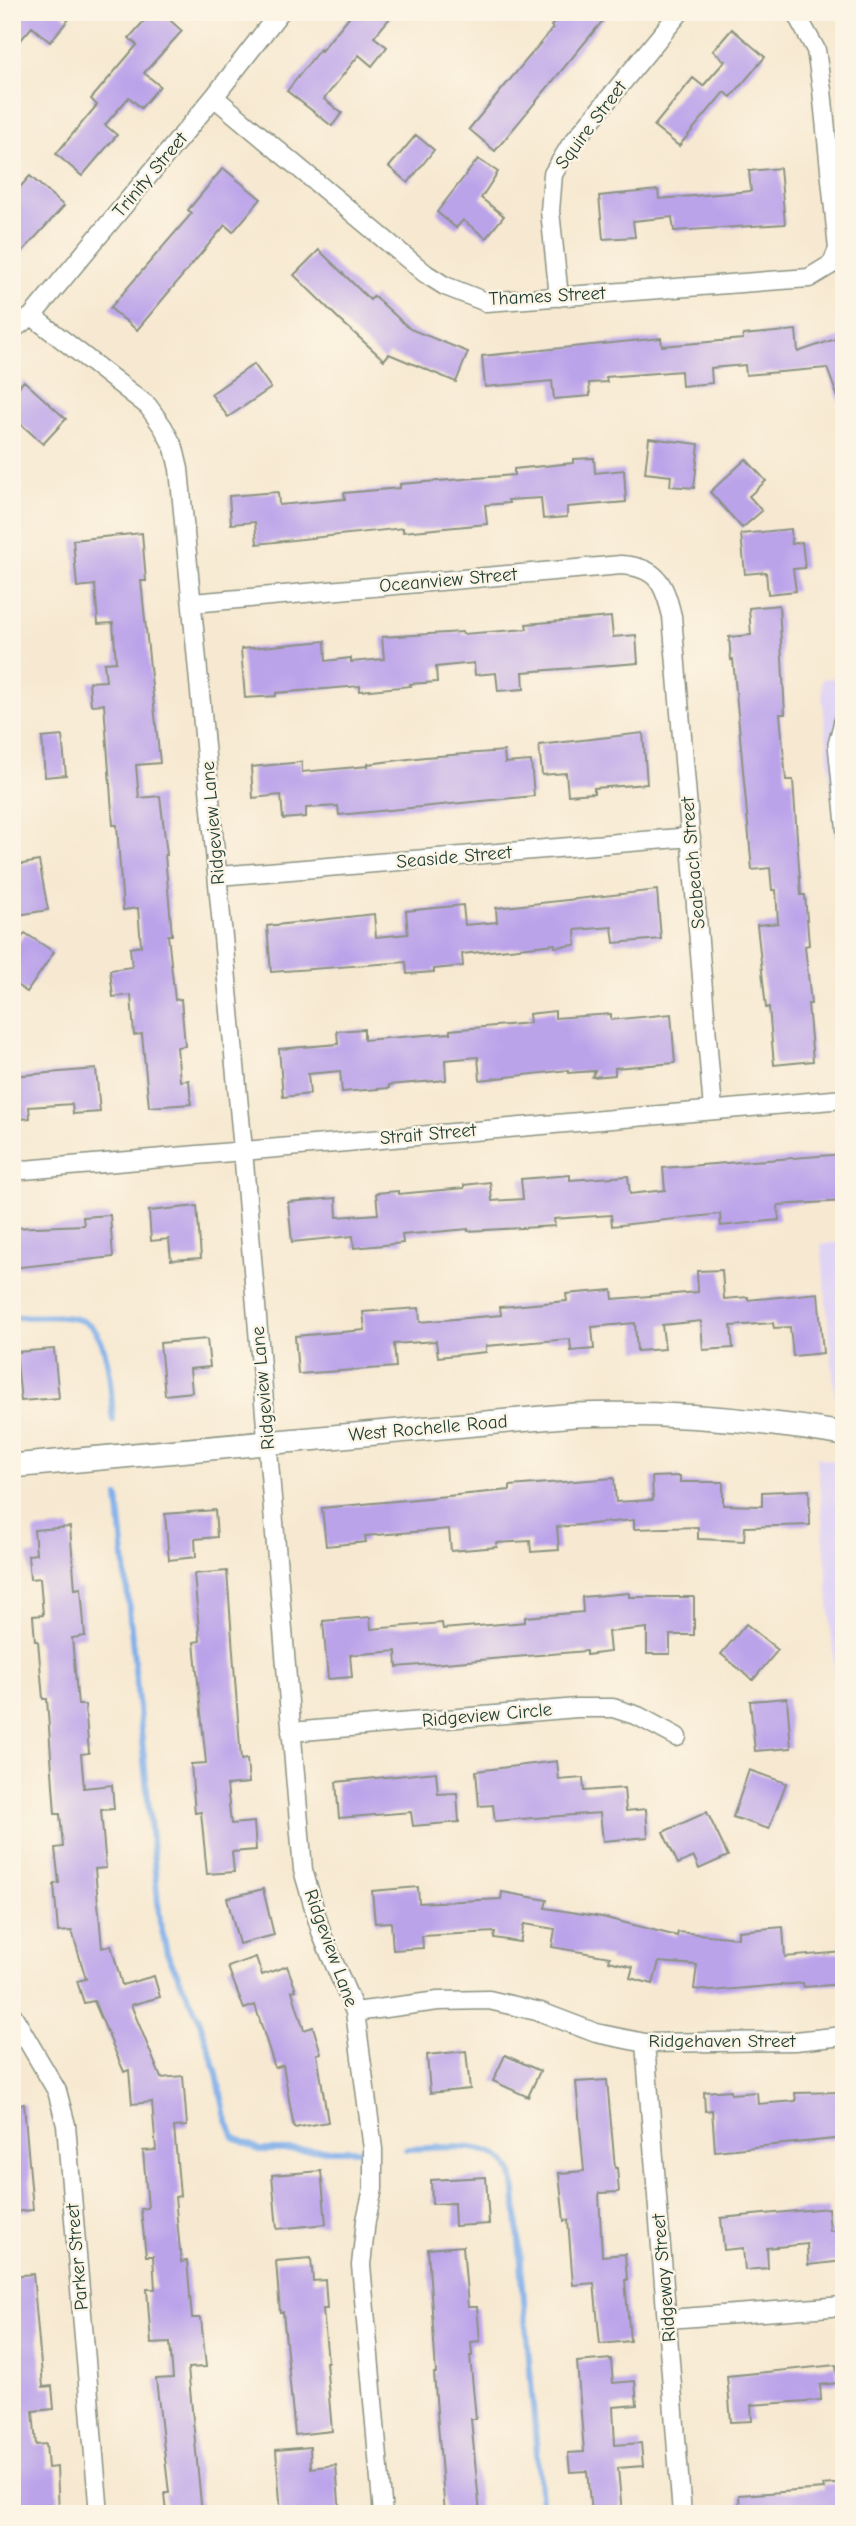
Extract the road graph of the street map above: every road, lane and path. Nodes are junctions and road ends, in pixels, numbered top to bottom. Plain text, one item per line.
1 (280, 12) edge
2 (680, 12) edge
3 (795, 12) edge
4 (214, 97) junction
5 (559, 297) junction
6 (32, 316) junction
7 (12, 330) edge
8 (193, 603) junction
9 (672, 616) joint
10 (844, 701) edge
11 (691, 837) junction
12 (844, 855) edge
13 (218, 876) junction
14 (844, 1099) edge
15 (713, 1110) junction
16 (243, 1150) junction
17 (12, 1171) edge
18 (844, 1434) edge
19 (267, 1442) junction
20 (12, 1466) edge
21 (291, 1732) junction
22 (677, 1737) dead end
23 (355, 2012) junction
24 (12, 2014) edge
25 (844, 2036) edge
26 (645, 2043) junction
27 (844, 2306) edge
28 (668, 2319) junction
29 (99, 2514) edge
30 (383, 2514) edge
31 (682, 2514) edge

1 - 4 street, Trinity Street
2 - 5 street, Squire Street
3 - 5 street, Thames Street
4 - 5 street, Thames Street
4 - 6 street, Trinity Street
6 - 7 street, Trinity Street
6 - 8 street, Ridgeview Lane
8 - 9 street, Oceanview Street
8 - 13 street, Ridgeview Lane
9 - 11 street, Seabeach Street
10 - 12 lane
11 - 13 street, Seaside Street
11 - 15 street, Seabeach Street
13 - 16 street, Ridgeview Lane
14 - 15 street, Strait Street
15 - 16 street, Strait Street
16 - 17 street, Strait Street
16 - 19 street, Ridgeview Lane
18 - 19 street, West Rochelle Road
19 - 20 street, West Rochelle Road
19 - 21 street, Ridgeview Lane
21 - 22 street, Ridgeview Circle
21 - 23 street, Ridgeview Lane
23 - 26 street, Ridgehaven Street
23 - 30 street, Ridgeview Lane
24 - 29 street, Parker Street
25 - 26 street, Ridgehaven Street
26 - 28 street, Ridgeway Street
27 - 28 street
28 - 31 street, Ridgeway Street

